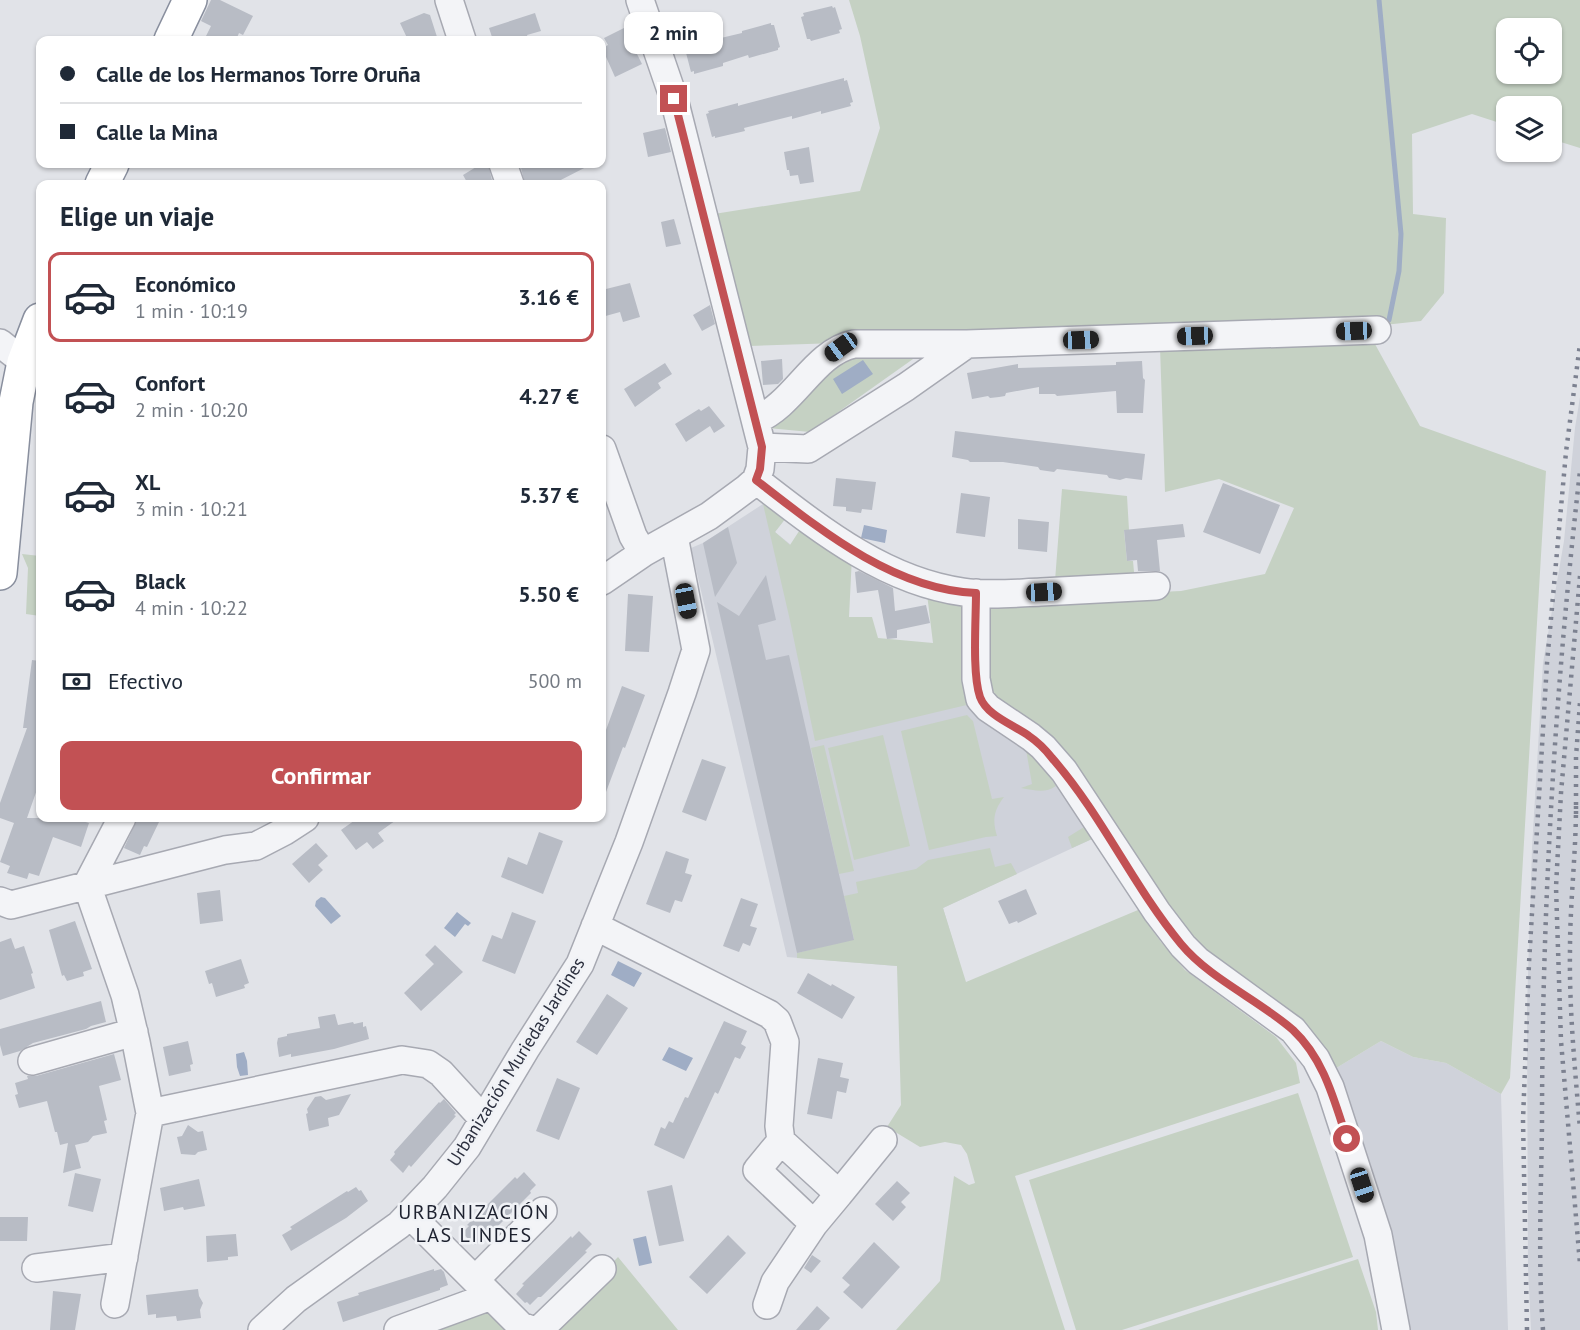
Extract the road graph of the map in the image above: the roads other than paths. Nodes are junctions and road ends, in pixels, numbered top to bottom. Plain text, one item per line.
1 (190, 0) edge
2 (448, 0) edge
3 (640, 0) edge
4 (173, 36) edge
5 (461, 36) edge
6 (36, 326) edge
7 (1377, 330) dead end
8 (967, 344) junction
9 (11, 365) edge
10 (756, 420) junction
11 (762, 447) junction
12 (606, 460) edge
13 (756, 480) junction
14 (674, 536) junction
15 (643, 553) junction
16 (0, 573) edge
17 (606, 578) edge
18 (1156, 586) dead end
19 (976, 593) junction
20 (120, 822) edge
21 (299, 822) edge
22 (87, 885) junction
23 (0, 901) edge
24 (595, 926) junction
25 (134, 1032) junction
26 (32, 1061) dead end
27 (150, 1113) junction
28 (483, 1119) junction
29 (883, 1140) dead end
30 (781, 1141) junction
31 (839, 1194) junction
32 (543, 1211) dead end
33 (410, 1215) junction
34 (814, 1224) junction
35 (124, 1257) junction
36 (36, 1268) dead end
37 (602, 1269) dead end
38 (483, 1288) junction
39 (115, 1304) dead end
40 (767, 1305) dead end
41 (262, 1330) edge
42 (398, 1330) edge
43 (533, 1330) edge
44 (1396, 1330) edge

1 - 4 highway
2 - 5 street
3 - 10 street
6 - 9 highway
7 - 8 street
8 - 10 street
8 - 11 street
9 - 16 highway
10 - 11 street
11 - 13 street
12 - 15 street
13 - 14 street
13 - 19 street
14 - 15 street
14 - 24 street, Urbanización Muriedas Jardines
15 - 17 street
18 - 19 street
19 - 44 street
20 - 22 street
21 - 22 street
22 - 23 street
22 - 25 street
24 - 28 street, Urbanización Muriedas Jardines
24 - 30 street
25 - 26 street
25 - 27 street
27 - 28 street
27 - 35 street
28 - 33 street, Urbanización Muriedas Jardines
29 - 31 street
30 - 31 street
30 - 34 street
31 - 34 street
32 - 38 street
33 - 38 street
33 - 41 street, Urbanización Muriedas Jardines
34 - 40 street
35 - 36 street
35 - 39 street
37 - 43 street
38 - 42 street
38 - 43 street

